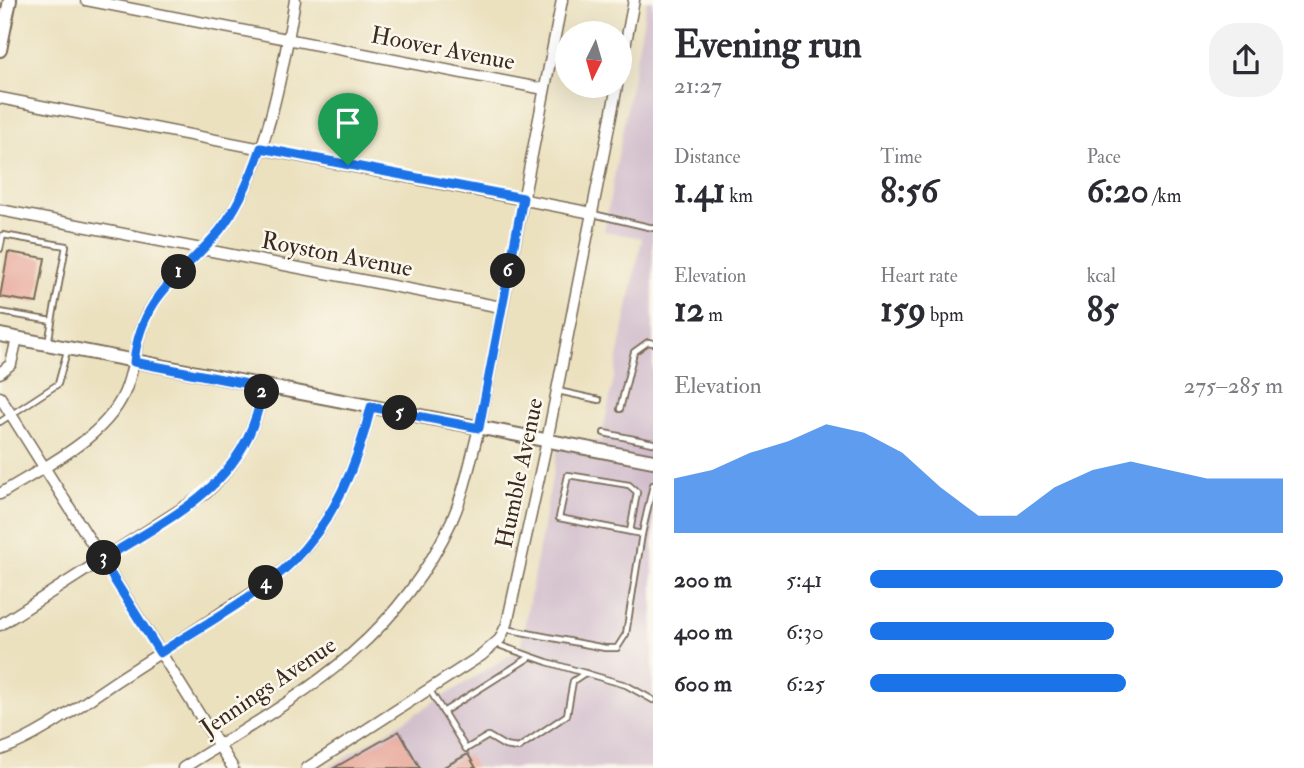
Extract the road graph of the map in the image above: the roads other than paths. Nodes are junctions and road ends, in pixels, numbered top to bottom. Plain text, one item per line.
1 (86, 0) edge
2 (295, 0) edge
3 (562, 0) edge
4 (634, 0) edge
5 (6, 1) edge
6 (3, 19) edge
7 (630, 21) edge
8 (288, 39) junction
9 (1, 41) edge
10 (544, 89) junction
11 (0, 98) edge
12 (615, 98) edge
13 (261, 148) junction
14 (523, 198) junction
15 (0, 210) edge
16 (592, 213) junction
17 (653, 228) edge
18 (0, 249) edge
19 (202, 250) junction
20 (501, 307) junction
21 (0, 312) edge
22 (52, 321) junction
23 (0, 335) edge
24 (17, 338) junction
25 (653, 343) edge
26 (48, 345) junction
27 (68, 349) junction
28 (134, 362) junction
29 (0, 373) edge
30 (263, 387) junction
31 (557, 391) junction
32 (0, 397) edge
33 (598, 400) dead end
34 (371, 407) junction
35 (620, 409) dead end
36 (11, 415) junction
37 (0, 422) edge
38 (479, 428) junction
39 (604, 433) dead end
40 (547, 441) junction
41 (653, 443) edge
42 (653, 461) edge
43 (43, 468) junction
44 (653, 485) edge
45 (0, 494) edge
46 (630, 532) junction
47 (642, 534) junction
48 (102, 560) junction
49 (0, 625) edge
50 (505, 629) junction
51 (495, 644) junction
52 (160, 653) junction
53 (530, 656) junction
54 (585, 673) junction
55 (429, 688) junction
56 (652, 702) edge
57 (443, 712) junction
58 (219, 746) junction
59 (0, 750) edge
60 (183, 768) edge
61 (233, 768) edge
62 (307, 768) edge

1 - 8 street, Hoover Avenue
2 - 8 street
3 - 10 street, Jennings Avenue
4 - 7 street
5 - 6 street
6 - 9 street
8 - 10 street, Hoover Avenue
8 - 13 street
10 - 14 street, Jennings Avenue
11 - 13 street
12 - 16 street, Humble Avenue
13 - 14 street
13 - 19 street
14 - 16 street
14 - 20 street, Jennings Avenue
15 - 19 street, Royston Avenue
16 - 17 lane
16 - 31 street, Humble Avenue
18 - 22 lane
19 - 20 street, Royston Avenue
19 - 28 street
20 - 38 street, Jennings Avenue
21 - 22 lane
22 - 26 lane
23 - 24 street
24 - 26 street
24 - 29 street
25 - 35 lane
26 - 27 street
27 - 28 street
27 - 36 lane
28 - 30 street
28 - 43 street
30 - 34 street
30 - 48 street
31 - 33 lane
31 - 40 street, Humble Avenue
32 - 36 street
34 - 38 street
34 - 52 street
36 - 37 lane
36 - 43 street
38 - 40 street
38 - 58 street, Jennings Avenue
39 - 41 lane
40 - 42 street
40 - 50 street, Humble Avenue
43 - 45 street
43 - 48 street
44 - 47 lane
46 - 46 lane
46 - 47 lane
47 - 50 lane
48 - 49 street
48 - 52 street
50 - 51 street, Humble Avenue
51 - 53 lane
51 - 55 street, Humble Avenue
52 - 58 street
52 - 59 street
53 - 54 lane
53 - 57 lane
54 - 56 lane
54 - 57 lane
55 - 57 lane
55 - 62 street, Humble Avenue
58 - 60 street, Jennings Avenue
58 - 61 street

